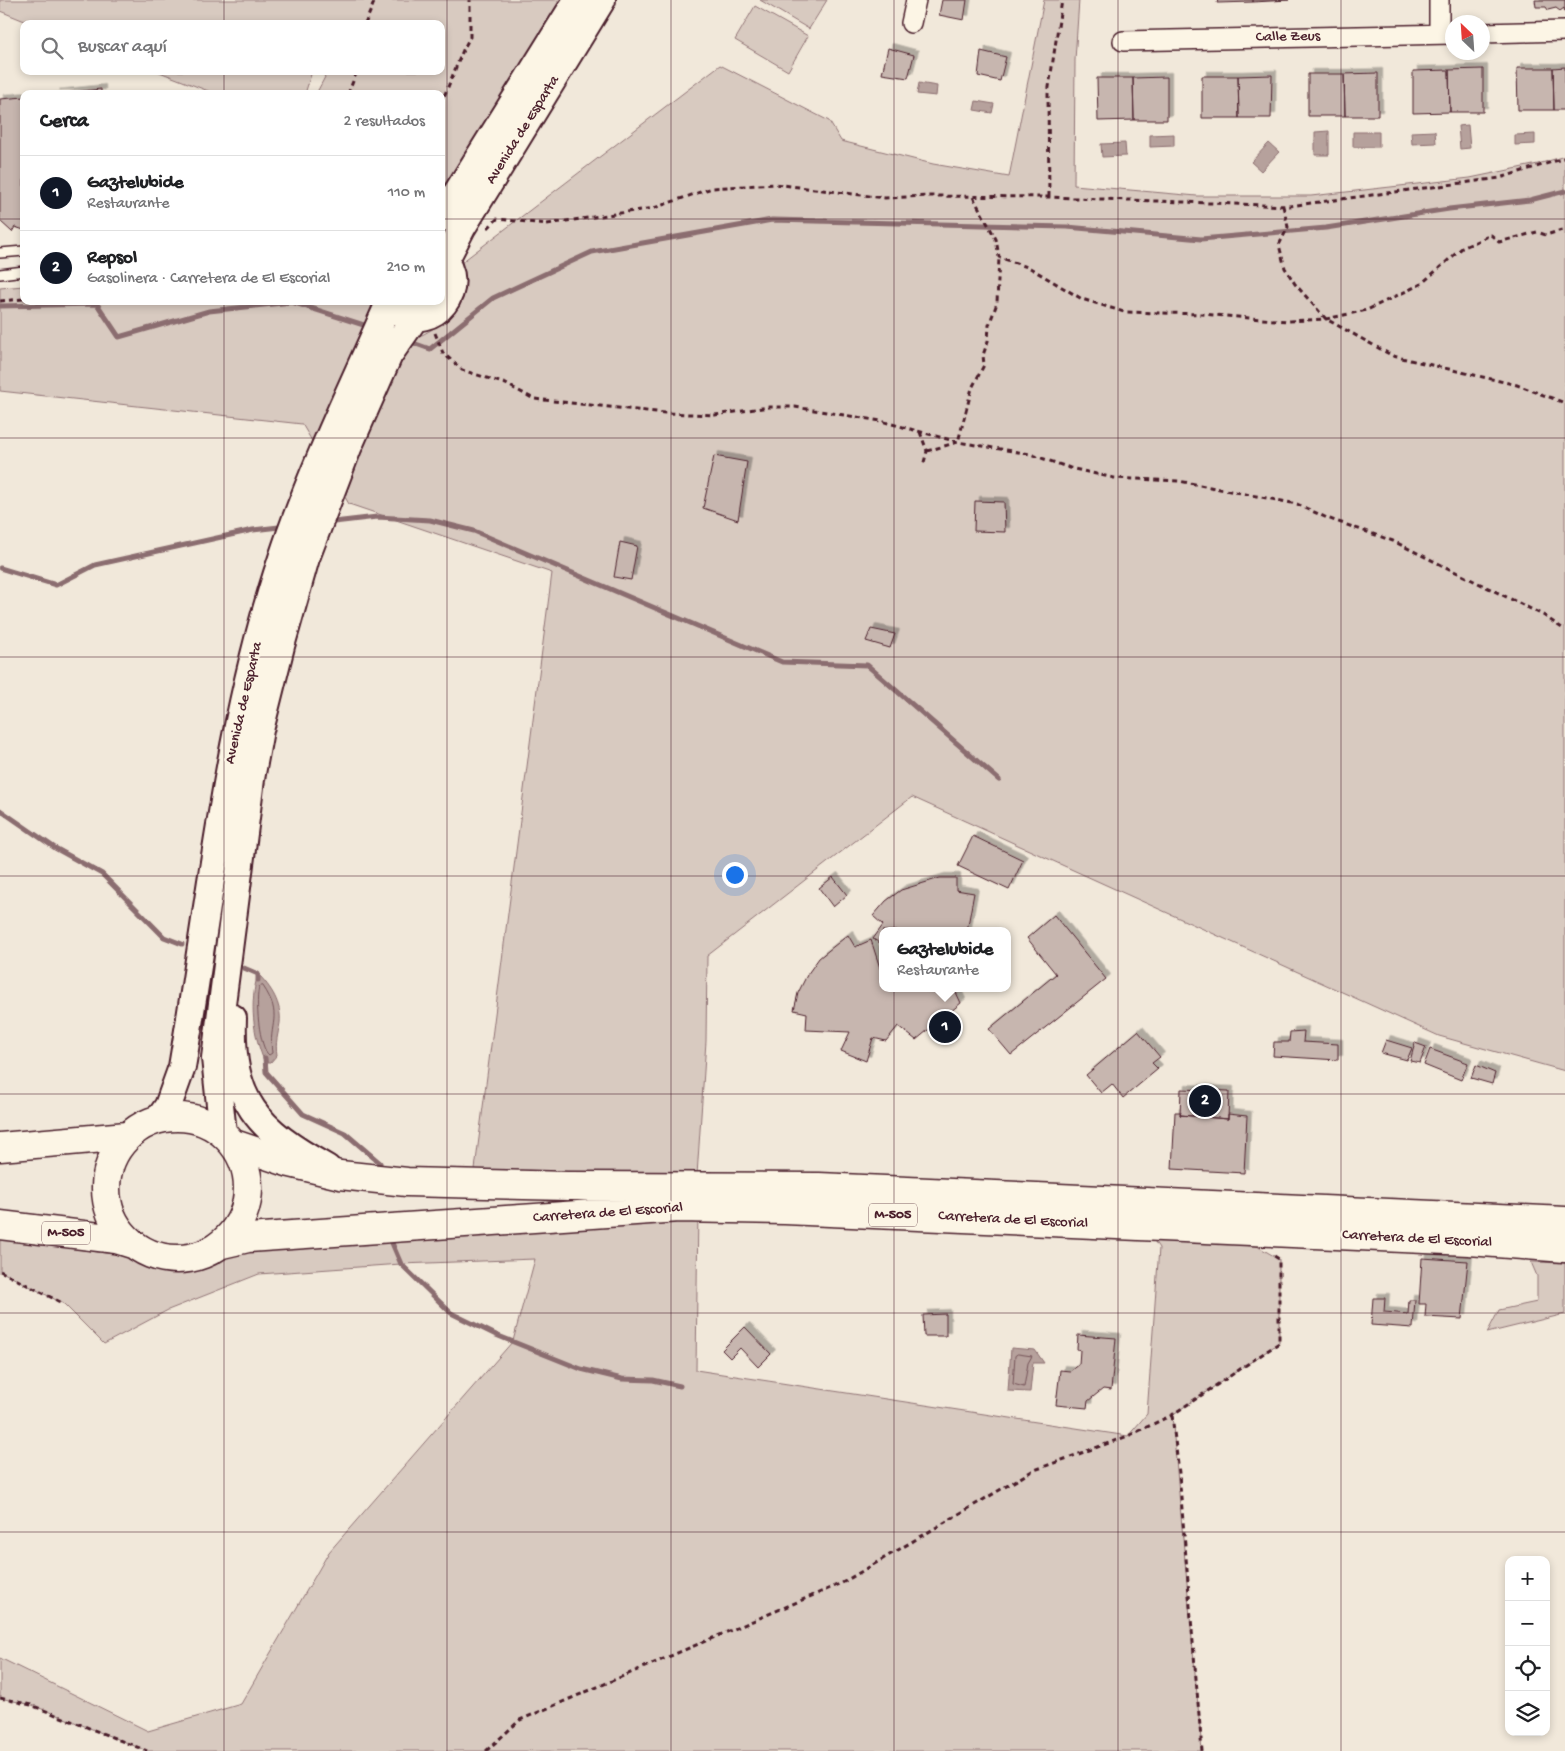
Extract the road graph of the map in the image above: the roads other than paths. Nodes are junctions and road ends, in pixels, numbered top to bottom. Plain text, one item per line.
1 (576, 0) edge
2 (602, 0) edge
3 (916, 0) edge
4 (1439, 0) edge
5 (911, 23) dead end
6 (1445, 29) edge
7 (1565, 31) edge
8 (1490, 33) edge
9 (1445, 34) edge
10 (1123, 41) dead end
11 (452, 223) edge
12 (20, 251) edge
13 (445, 251) edge
14 (0, 253) edge
15 (445, 263) edge
16 (20, 272) edge
17 (0, 274) edge
18 (445, 303) edge
19 (387, 305) edge
20 (391, 305) edge
21 (444, 305) edge
22 (422, 317) junction
23 (238, 880) junction
24 (158, 1119) junction
25 (127, 1136) junction
26 (229, 1138) junction
27 (0, 1147) edge
28 (340, 1175) junction
29 (1565, 1221) edge
30 (0, 1225) edge
31 (132, 1244) junction
32 (222, 1244) junction
33 (1565, 1248) edge

1 - 11 main road, Avenida de Esparta
2 - 11 main road, Avenida de Esparta
3 - 5 street
4 - 6 street
7 - 8 street
9 - 10 street, Calle Zeus
11 - 13 main road, Avenida de Esparta
12 - 14 lane
15 - 18 main road, Avenida de Esparta
16 - 17 lane
19 - 24 main road, Avenida de Esparta
20 - 22 main road
21 - 22 main road, Avenida de Esparta
22 - 23 main road, Avenida de Esparta
23 - 26 main road, Avenida de Esparta
23 - 28 main road
24 - 25 highway, M-505
24 - 26 highway, M-505
25 - 27 highway, M-505
25 - 31 highway, M-505
26 - 28 highway, Carretera de El Escorial / M-505
26 - 32 highway, M-505
28 - 29 highway, Carretera de El Escorial / M-505
30 - 31 highway, M-505
31 - 32 highway, M-505
32 - 33 highway, Carretera de El Escorial / M-505

